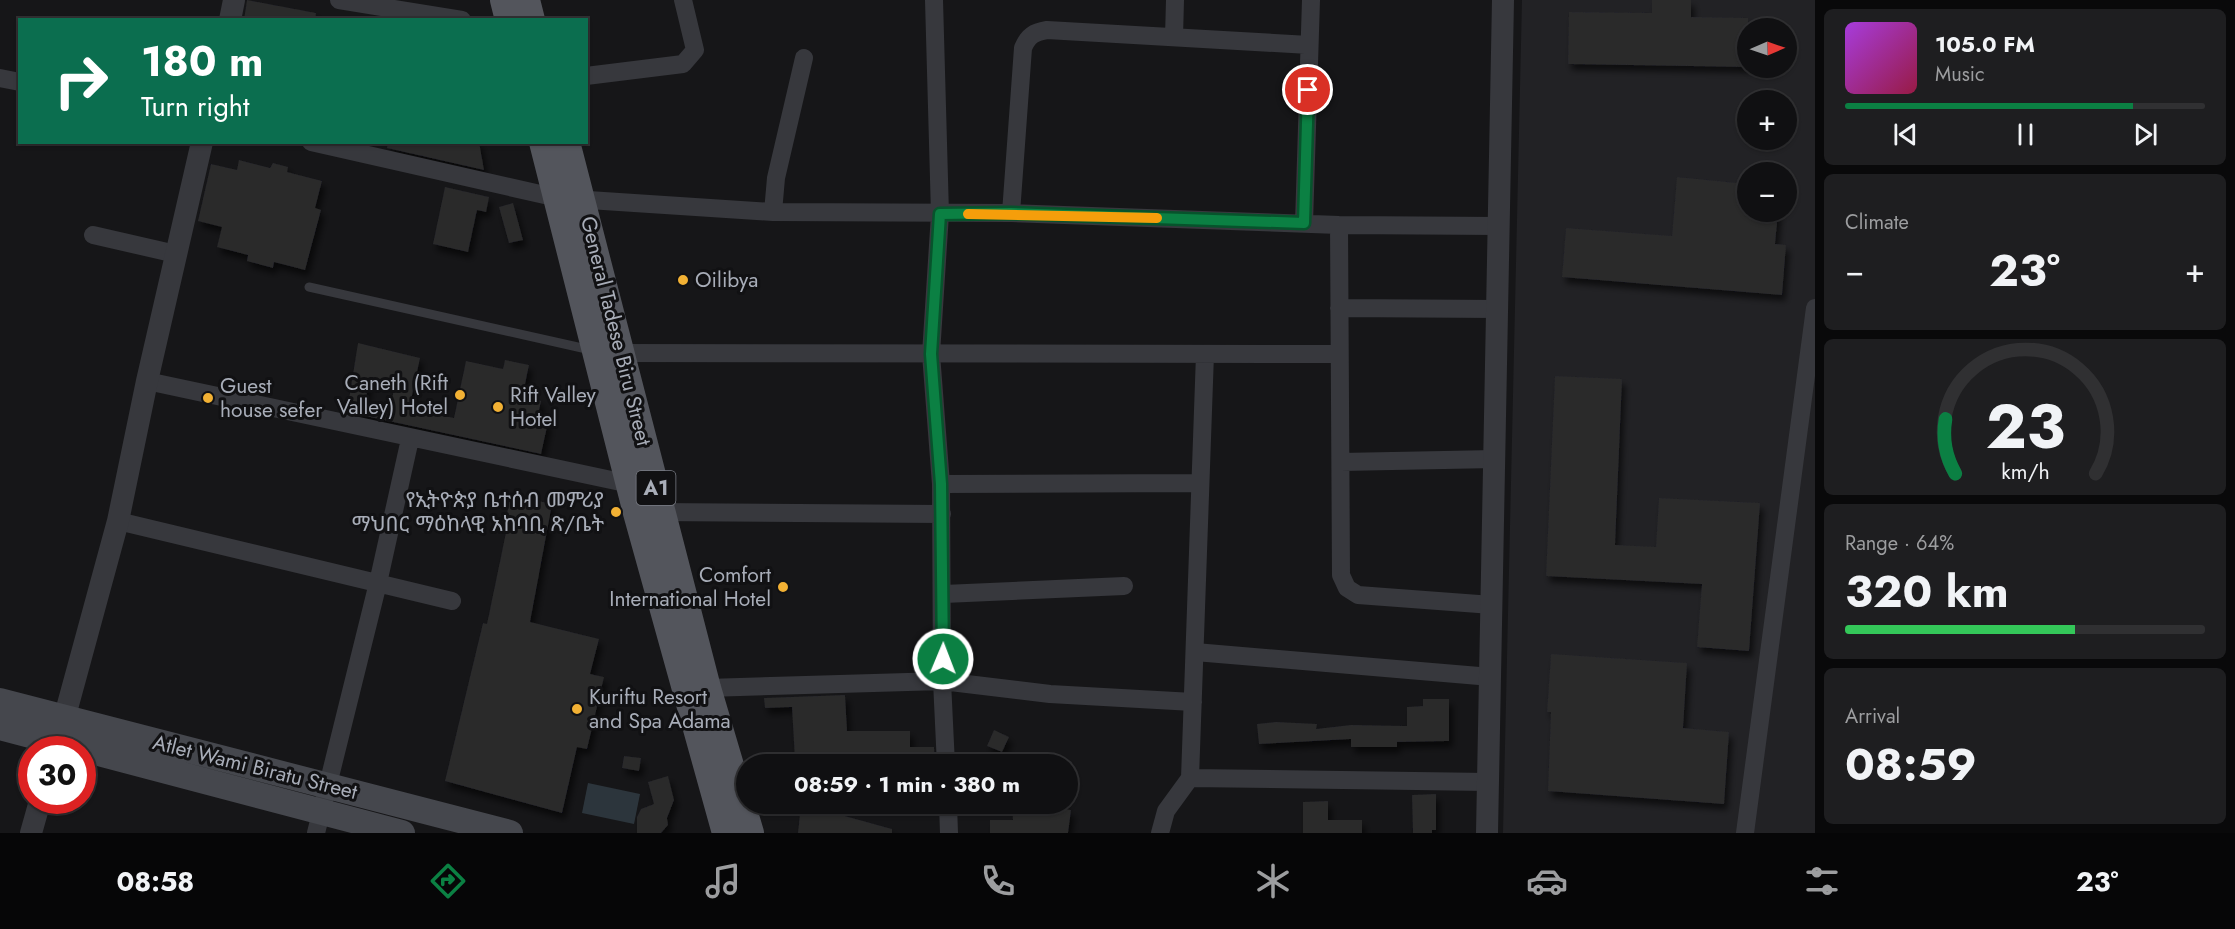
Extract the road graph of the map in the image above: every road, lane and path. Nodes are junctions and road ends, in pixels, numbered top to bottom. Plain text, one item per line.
1 (234, 0) edge
2 (339, 0) edge
3 (504, 0) edge
4 (526, 0) edge
5 (682, 0) edge
6 (934, 0) edge
7 (1175, 0) edge
8 (1311, 0) edge
9 (1503, 0) edge
10 (230, 18) edge
11 (450, 18) edge
12 (508, 18) edge
13 (530, 18) edge
14 (1174, 38) junction
15 (1309, 45) junction
16 (804, 58) dead end
17 (588, 76) edge
18 (0, 78) edge
19 (18, 82) edge
20 (201, 144) edge
21 (320, 144) edge
22 (544, 144) edge
23 (566, 144) edge
24 (570, 198) junction
25 (773, 212) junction
26 (1011, 213) junction
27 (940, 214) junction
28 (1304, 223) junction
29 (1340, 225) junction
30 (1499, 226) junction
31 (93, 235) dead end
32 (176, 254) junction
33 (309, 287) dead end
34 (1339, 308) junction
35 (1815, 308) edge
36 (1498, 309) junction
37 (610, 353) junction
38 (931, 354) junction
39 (1205, 354) junction
40 (1339, 354) junction
41 (147, 381) junction
42 (410, 439) junction
43 (1495, 459) junction
44 (1341, 462) junction
45 (1200, 483) junction
46 (630, 484) junction
47 (941, 484) junction
48 (649, 512) junction
49 (942, 514) junction
50 (118, 521) junction
51 (378, 583) junction
52 (1124, 586) dead end
53 (944, 594) junction
54 (452, 601) dead end
55 (1492, 605) junction
56 (1195, 652) junction
57 (1491, 677) junction
58 (942, 681) junction
59 (707, 688) junction
60 (0, 701) edge
61 (1193, 702) junction
62 (0, 727) edge
63 (53, 736) edge
64 (57, 736) edge
65 (59, 736) edge
66 (96, 744) edge
67 (96, 749) edge
68 (945, 754) edge
69 (1190, 778) junction
70 (1488, 782) junction
71 (328, 786) junction
72 (36, 814) edge
73 (948, 814) edge
74 (318, 822) edge
75 (31, 833) edge
76 (402, 833) edge
77 (510, 833) edge
78 (726, 833) edge
79 (750, 833) edge
80 (949, 833) edge
81 (1160, 833) edge
82 (1487, 833) edge
83 (1745, 833) edge

1 - 10 street
2 - 11 street
3 - 12 main road
4 - 13 main road
5 - 17 street
6 - 27 street
7 - 14 street
8 - 15 street
9 - 30 street
14 - 15 street
14 - 26 street
15 - 28 street
16 - 25 street
18 - 19 street
20 - 32 street
21 - 24 street
22 - 24 main road, General Tadese Biru Street / A1
23 - 24 main road, General Tadese Biru Street / A1
24 - 25 street
24 - 37 main road, General Tadese Biru Street / A1
25 - 27 street
26 - 27 street
26 - 28 street
27 - 38 street
28 - 29 street
29 - 30 street
29 - 34 street
30 - 36 street
31 - 32 street
32 - 41 street
33 - 37 lane
34 - 36 street
34 - 40 street
35 - 83 street
36 - 43 street
37 - 38 street
37 - 46 main road, General Tadese Biru Street / A1
37 - 48 main road, General Tadese Biru Street / A1
38 - 39 street
38 - 47 street
39 - 40 street
39 - 45 street
40 - 44 street
41 - 42 street
41 - 50 street
42 - 46 street
42 - 51 street
43 - 44 street
43 - 55 street
44 - 55 street
45 - 47 street
45 - 56 street
46 - 48 main road, General Tadese Biru Street / A1
47 - 49 street
48 - 49 street
48 - 59 main road, General Tadese Biru Street / A1
48 - 78 main road, General Tadese Biru Street / A1
49 - 53 street
50 - 51 street
50 - 65 street
51 - 54 street
51 - 71 street
52 - 53 street
53 - 58 street
55 - 57 street
56 - 57 street
56 - 61 street
57 - 70 street
58 - 59 street
58 - 61 street
58 - 68 street
59 - 79 main road, General Tadese Biru Street / A1
60 - 64 main road, Atlet Wami Biratu Street
61 - 69 street
62 - 63 main road, Atlet Wami Biratu Street
66 - 71 main road, Atlet Wami Biratu Street
67 - 74 main road, Atlet Wami Biratu Street
69 - 70 street
69 - 81 street
70 - 82 street
71 - 74 street
71 - 77 main road, Atlet Wami Biratu Street
72 - 75 street
73 - 80 street
74 - 76 main road, Atlet Wami Biratu Street

